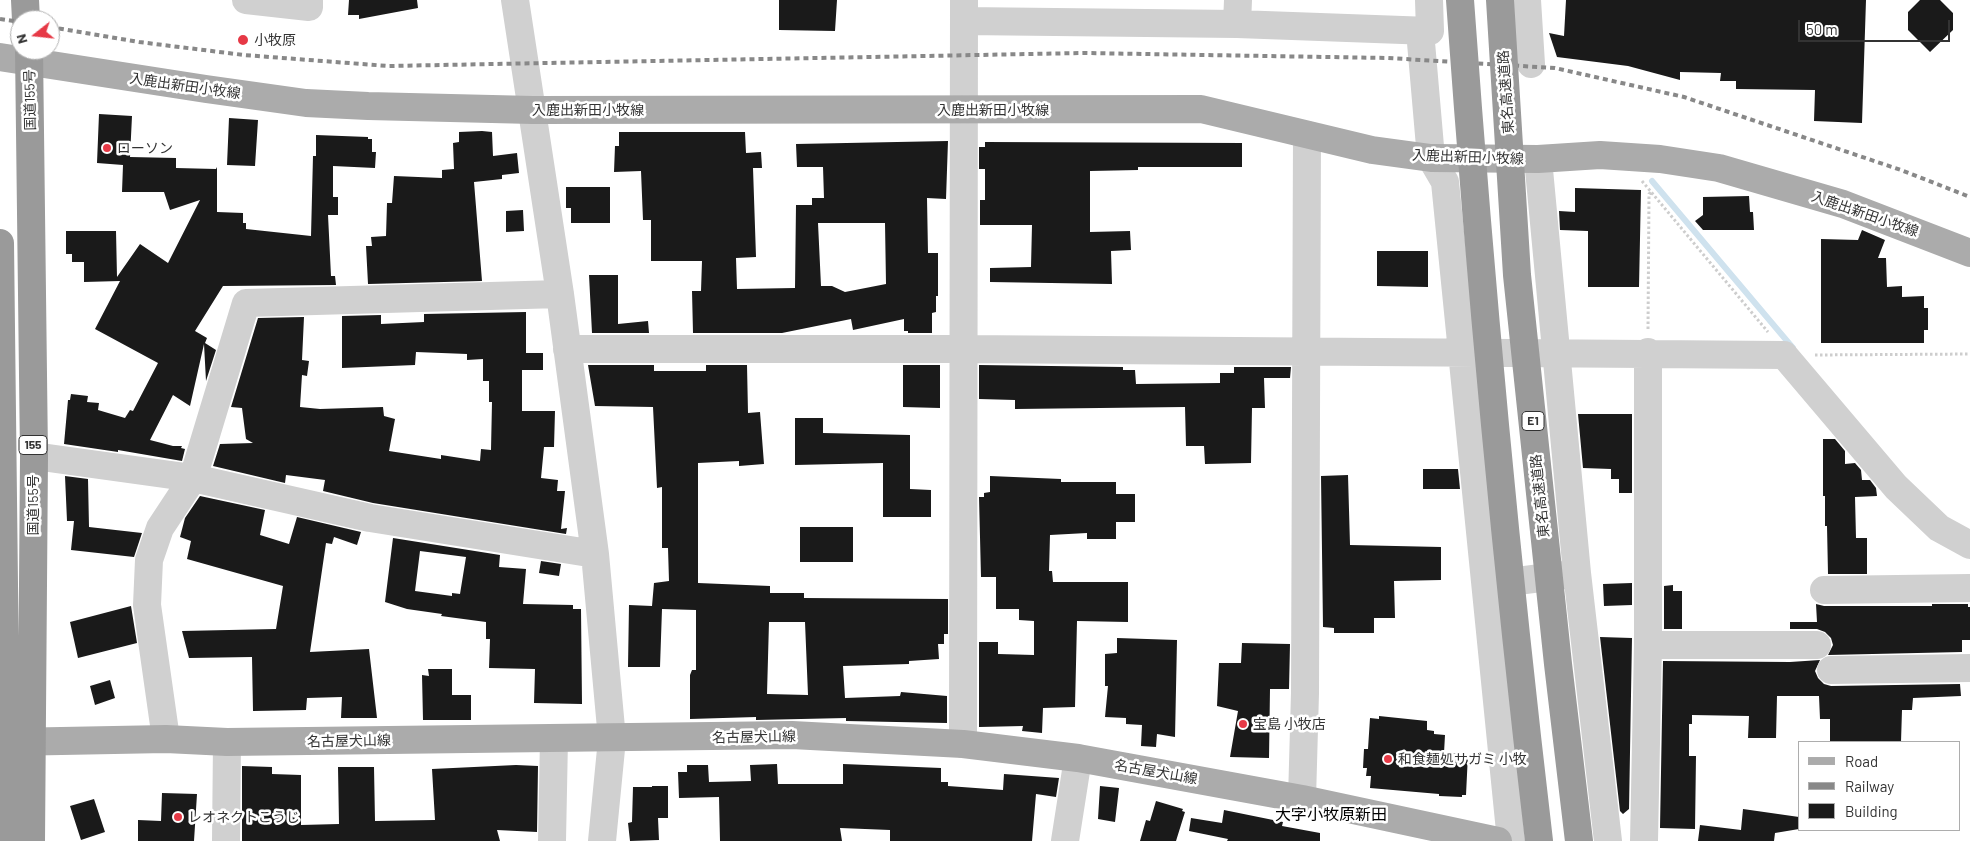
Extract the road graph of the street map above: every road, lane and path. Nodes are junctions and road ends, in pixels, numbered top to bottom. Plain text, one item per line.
1 (246, 0) edge
2 (309, 0) edge
3 (514, 0) edge
4 (1429, 0) edge
5 (1460, 0) edge
6 (1500, 0) edge
7 (1527, 0) edge
8 (964, 10) edge
9 (1098, 11) edge
10 (1238, 12) edge
11 (1420, 31) junction
12 (30, 60) edge
13 (54, 60) edge
14 (1531, 64) dead end
15 (533, 110) junction
16 (964, 110) junction
17 (1307, 135) junction
18 (1432, 158) junction
19 (1538, 159) junction
20 (1640, 178) dead end
21 (1651, 192) junction
22 (0, 243) edge
23 (1970, 253) edge
24 (560, 294) junction
25 (567, 349) junction
26 (963, 349) junction
27 (1306, 351) junction
28 (1461, 352) junction
29 (1648, 352) junction
30 (1556, 354) junction
31 (1970, 354) edge
32 (1786, 355) junction
33 (1, 454) edge
34 (34, 456) junction
35 (193, 478) junction
36 (1970, 545) edge
37 (595, 554) junction
38 (1577, 573) junction
39 (1484, 585) junction
40 (1970, 588) edge
41 (1824, 590) dead end
42 (1648, 645) junction
43 (1817, 645) dead end
44 (1970, 668) edge
45 (1831, 670) dead end
46 (554, 739) junction
47 (612, 739) junction
48 (166, 740) junction
49 (2, 742) edge
50 (32, 742) junction
51 (227, 742) junction
52 (963, 744) junction
53 (1078, 758) junction
54 (1302, 799) junction
55 (7, 841) edge
56 (31, 841) edge
57 (226, 841) edge
58 (552, 841) edge
59 (602, 841) edge
60 (1066, 841) edge
61 (1498, 841) edge
62 (1511, 841) edge
63 (1539, 841) edge
64 (1579, 841) edge
65 (1608, 841) edge
66 (1644, 841) edge

1 - 2 street
3 - 15 street
4 - 11 street
5 - 63 highway, bridge
6 - 64 highway, 東名高速道路 / E1, bridge
7 - 14 street
8 - 9 street
8 - 16 street
9 - 10 street
10 - 11 street
11 - 18 street
12 - 34 highway, 国道155号 / 155
13 - 15 main road, 入鹿出新田小牧線
15 - 16 main road, 入鹿出新田小牧線
15 - 24 street
16 - 17 main road, 入鹿出新田小牧線
16 - 26 street
17 - 18 main road, 入鹿出新田小牧線
17 - 27 street
18 - 19 main road, 入鹿出新田小牧線
18 - 28 street
19 - 23 main road, 入鹿出新田小牧線
19 - 30 street
20 - 21 path
21 - 29 path
21 - 32 path
22 - 33 highway, 155
24 - 25 street
24 - 35 street
25 - 26 street
25 - 37 street
26 - 27 street
26 - 52 street
27 - 28 street
27 - 54 street
28 - 30 street
28 - 39 street
29 - 30 street
29 - 32 street
29 - 42 street
30 - 38 street
31 - 32 path
32 - 36 street
33 - 49 highway, 155
34 - 35 street
34 - 50 highway, 国道155号 / 155
35 - 37 street
35 - 48 street
37 - 47 street
38 - 39 street
38 - 65 street
39 - 62 street
40 - 41 street
42 - 43 street
42 - 66 street
44 - 45 street
46 - 47 main road, 名古屋犬山線
46 - 51 main road, 名古屋犬山線
46 - 58 street
47 - 52 main road, 名古屋犬山線
47 - 59 street
48 - 50 main road, 名古屋犬山線
48 - 51 main road, 名古屋犬山線
49 - 50 main road, 名古屋犬山線
49 - 55 highway, 155
50 - 56 highway, 国道155号 / 155
51 - 57 street
52 - 53 main road, 名古屋犬山線
53 - 54 main road, 名古屋犬山線
53 - 60 street
54 - 61 main road, 名古屋犬山線

